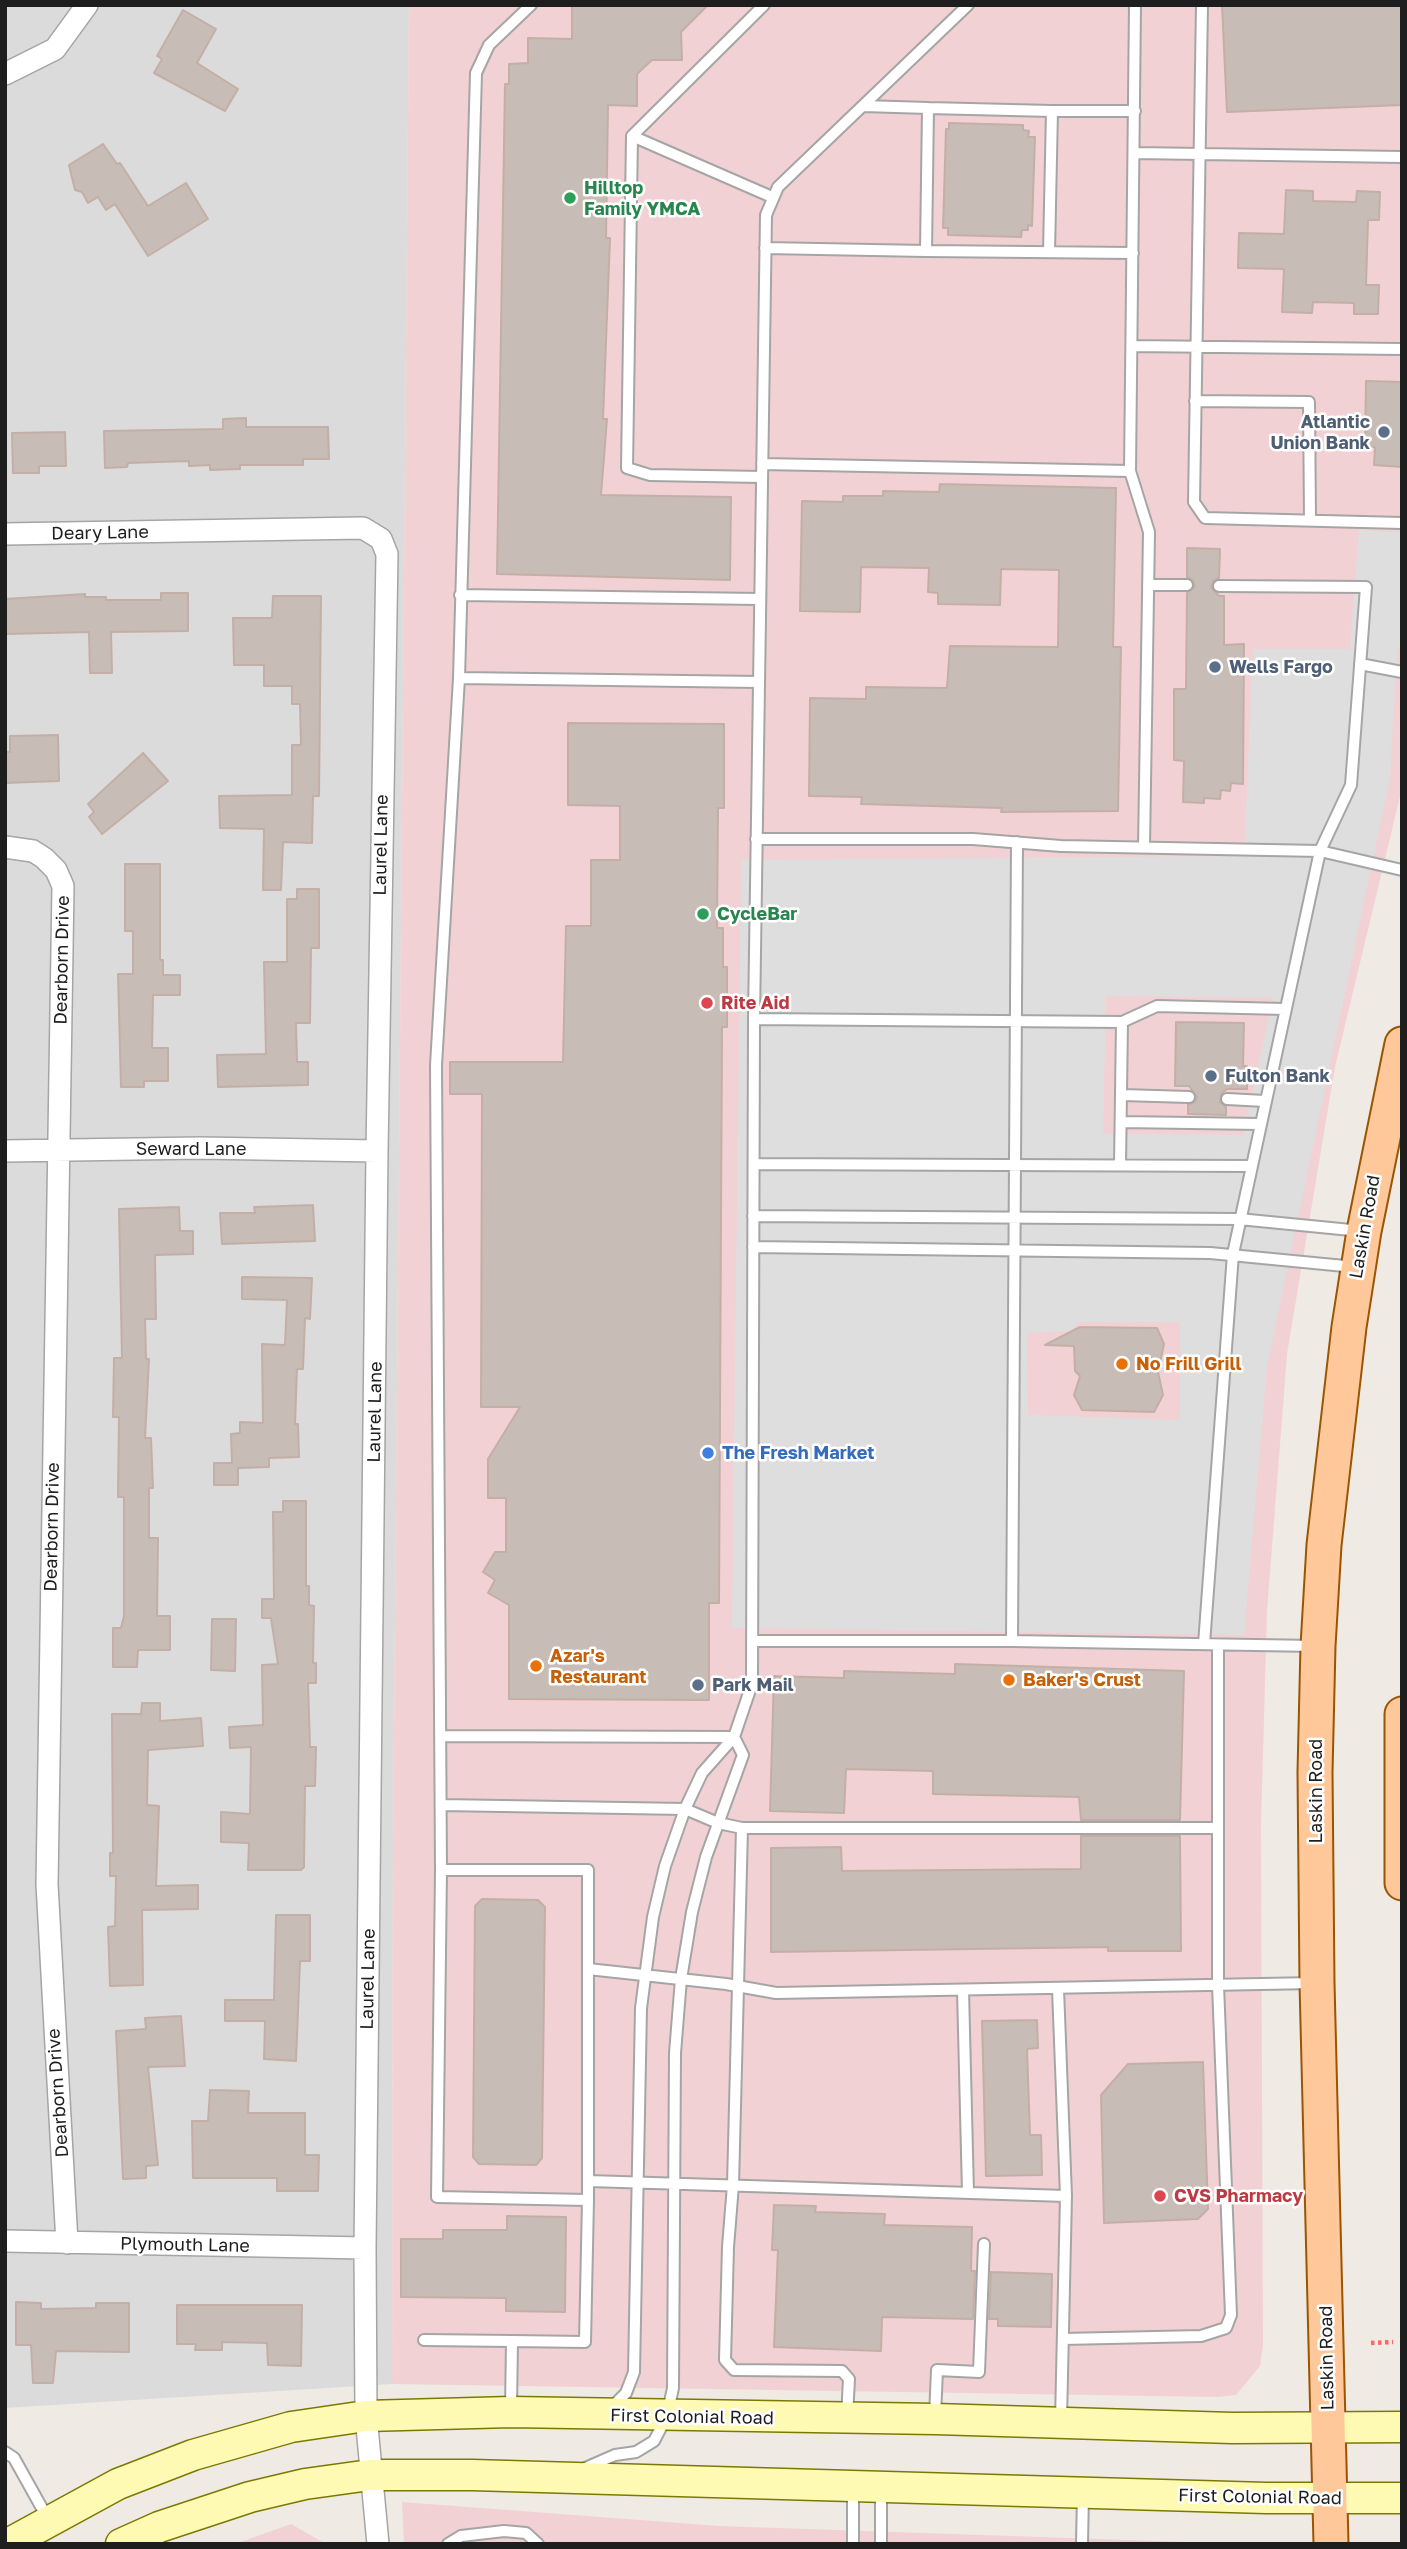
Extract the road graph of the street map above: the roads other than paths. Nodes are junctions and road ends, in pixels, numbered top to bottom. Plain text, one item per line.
1 (87, 5) edge
2 (531, 5) edge
3 (764, 5) edge
4 (968, 5) edge
5 (1135, 5) edge
6 (1202, 5) edge
7 (5, 74) edge
8 (863, 106) junction
9 (928, 108) junction
10 (1052, 111) junction
11 (1135, 111) junction
12 (632, 136) junction
13 (1135, 153) junction
14 (1200, 154) junction
15 (1402, 157) edge
16 (772, 197) junction
17 (765, 248) junction
18 (926, 251) junction
19 (1049, 252) junction
20 (1133, 253) junction
21 (1132, 346) junction
22 (1196, 347) junction
23 (1402, 349) edge
24 (1195, 401) junction
25 (762, 464) junction
26 (1130, 471) junction
27 (762, 477) junction
28 (1310, 520) junction
29 (1402, 523) edge
30 (196, 531) joint
31 (5, 534) edge
32 (1149, 585) junction
33 (1187, 585) dead end
34 (1219, 586) dead end
35 (460, 595) junction
36 (760, 599) junction
37 (1360, 664) junction
38 (1402, 672) edge
39 (459, 678) junction
40 (759, 682) junction
41 (756, 839) junction
42 (1017, 842) junction
43 (5, 847) edge
44 (1144, 848) junction
45 (1320, 851) junction
46 (1402, 870) edge
47 (1285, 1009) junction
48 (754, 1018) junction
49 (1016, 1022) junction
50 (1122, 1022) junction
51 (1402, 1044) edge
52 (1122, 1095) junction
53 (1189, 1097) dead end
54 (1227, 1099) dead end
55 (1265, 1101) junction
56 (1121, 1122) junction
57 (1260, 1124) junction
58 (58, 1150) junction
59 (5, 1151) edge
60 (377, 1151) junction
61 (754, 1164) junction
62 (1015, 1165) junction
63 (1120, 1166) junction
64 (1251, 1166) junction
65 (753, 1216) junction
66 (1015, 1219) junction
67 (1240, 1219) junction
68 (1364, 1231) junction
69 (753, 1247) junction
70 (1015, 1248) junction
71 (1233, 1254) junction
72 (1358, 1267) junction
73 (752, 1641) junction
74 (1012, 1641) junction
75 (1203, 1644) junction
76 (1217, 1644) junction
77 (1318, 1646) junction
78 (1402, 1714) edge
79 (441, 1736) junction
80 (734, 1737) junction
81 (441, 1805) junction
82 (685, 1809) junction
83 (718, 1823) junction
84 (742, 1828) junction
85 (1218, 1828) junction
86 (1401, 1840) edge
87 (441, 1870) junction
88 (1402, 1883) edge
89 (588, 1969) junction
90 (644, 1975) junction
91 (681, 1979) junction
92 (1317, 1983) junction
93 (1218, 1985) junction
94 (736, 1986) junction
95 (1058, 1989) junction
96 (963, 1990) junction
97 (589, 2181) junction
98 (637, 2182) junction
99 (675, 2183) junction
100 (733, 2185) junction
101 (968, 2193) junction
102 (1066, 2196) junction
103 (588, 2200) junction
104 (5, 2241) edge
105 (67, 2243) junction
106 (984, 2245) dead end
107 (365, 2248) junction
108 (1063, 2339) junction
109 (424, 2340) dead end
110 (512, 2341) junction
111 (511, 2412) junction
112 (366, 2416) junction
113 (604, 2416) junction
114 (667, 2416) junction
115 (847, 2419) junction
116 (935, 2419) junction
117 (1061, 2423) junction
118 (1402, 2427) edge
119 (1329, 2428) junction
120 (5, 2452) edge
121 (370, 2475) junction
122 (561, 2478) junction
123 (867, 2486) junction
124 (1083, 2493) junction
125 (1329, 2498) junction
126 (1402, 2498) edge
127 (48, 2520) junction
128 (125, 2543) edge
129 (8, 2544) edge
130 (378, 2544) edge
131 (448, 2544) edge
132 (538, 2544) edge
133 (853, 2544) edge
134 (881, 2544) edge
135 (1082, 2544) edge
136 (1331, 2544) edge

1 - 7 street
2 - 35 lane
3 - 12 lane
4 - 8 lane
5 - 11 lane
6 - 14 lane
8 - 9 lane
8 - 16 lane
9 - 10 lane
9 - 18 lane
10 - 11 lane
10 - 19 lane
11 - 13 lane
12 - 16 lane
12 - 27 lane
13 - 14 lane
13 - 20 lane
14 - 15 lane
14 - 22 lane
16 - 17 lane
17 - 18 lane
17 - 25 lane
18 - 19 lane
19 - 20 lane
20 - 21 lane
21 - 22 lane
21 - 26 lane
22 - 23 lane
22 - 24 lane
24 - 28 lane
24 - 28 lane
25 - 26 lane
25 - 27 lane
26 - 32 lane
27 - 36 lane
28 - 29 lane
30 - 31 street, Deary Lane
30 - 60 street, Laurel Lane
32 - 33 lane
32 - 44 lane
34 - 37 lane
35 - 36 lane
35 - 39 lane
36 - 40 lane
37 - 38 lane
37 - 45 lane
39 - 40 lane
39 - 79 lane
40 - 41 lane
41 - 42 lane
41 - 48 lane
42 - 44 lane
42 - 49 lane
43 - 58 street, Dearborn Drive
44 - 45 lane
45 - 46 lane
45 - 47 lane
47 - 50 lane
47 - 55 lane
48 - 49 lane
48 - 61 lane
49 - 50 lane
49 - 62 lane
50 - 52 lane
51 - 68 main road, Laskin Road
52 - 53 lane
52 - 56 lane
54 - 55 lane
55 - 57 lane
56 - 57 lane
56 - 63 lane
57 - 64 lane
58 - 59 street, Seward Lane
58 - 60 street, Seward Lane
58 - 105 street, Dearborn Drive
60 - 107 street, Laurel Lane
61 - 62 lane
61 - 65 lane
62 - 63 lane
62 - 66 lane
63 - 64 lane
64 - 67 lane
65 - 66 lane
65 - 69 lane
66 - 67 lane
66 - 70 lane
67 - 68 lane
67 - 71 lane
68 - 72 main road, Laskin Road
69 - 70 lane
69 - 73 lane
70 - 71 lane
70 - 74 lane
71 - 72 lane
71 - 75 lane
72 - 77 main road, Laskin Road
73 - 74 lane
73 - 80 lane
74 - 75 lane
75 - 76 lane
76 - 77 lane
76 - 85 lane
77 - 92 main road, Laskin Road
78 - 86 main road
79 - 80 lane
79 - 81 lane
80 - 82 lane
80 - 83 lane
81 - 82 lane
81 - 87 lane
82 - 83 lane
82 - 90 lane
83 - 84 lane
83 - 91 lane
84 - 85 lane
84 - 94 lane
85 - 93 lane
86 - 88 main road
87 - 89 lane
87 - 103 lane
89 - 90 lane
89 - 97 lane
90 - 91 lane
90 - 98 lane
91 - 94 lane
91 - 99 lane
92 - 93 lane
92 - 119 main road, Laskin Road
93 - 95 lane
93 - 108 lane
94 - 96 lane
94 - 100 lane
95 - 96 lane
95 - 102 lane
96 - 101 lane
97 - 98 lane
97 - 103 lane
98 - 99 lane
98 - 113 lane
99 - 100 lane
99 - 114 lane
100 - 101 lane
100 - 115 lane
101 - 102 lane
102 - 108 lane
103 - 110 lane
104 - 105 street, Plymouth Lane
105 - 107 street, Plymouth Lane
106 - 116 lane
107 - 112 street, Laurel Lane
108 - 117 lane
109 - 110 lane
110 - 111 lane
111 - 112 main road, First Colonial Road
111 - 113 main road, First Colonial Road
112 - 121 street, Laurel Lane
112 - 127 main road, First Colonial Road
113 - 114 main road, First Colonial Road
114 - 115 main road, First Colonial Road
114 - 122 lane
115 - 116 main road, First Colonial Road
116 - 117 main road, First Colonial Road
117 - 119 main road, First Colonial Road
118 - 119 main road, First Colonial Road
119 - 125 main road, Laskin Road
120 - 127 lane
121 - 122 main road, First Colonial Road
121 - 128 main road, First Colonial Road
121 - 130 street, Laurel Lane
122 - 123 main road, First Colonial Road
123 - 124 main road, First Colonial Road
123 - 133 lane
123 - 134 lane
124 - 125 main road, First Colonial Road
124 - 135 lane
125 - 126 main road, First Colonial Road
125 - 136 main road, Laskin Road
127 - 129 main road, First Colonial Road
131 - 132 lane

